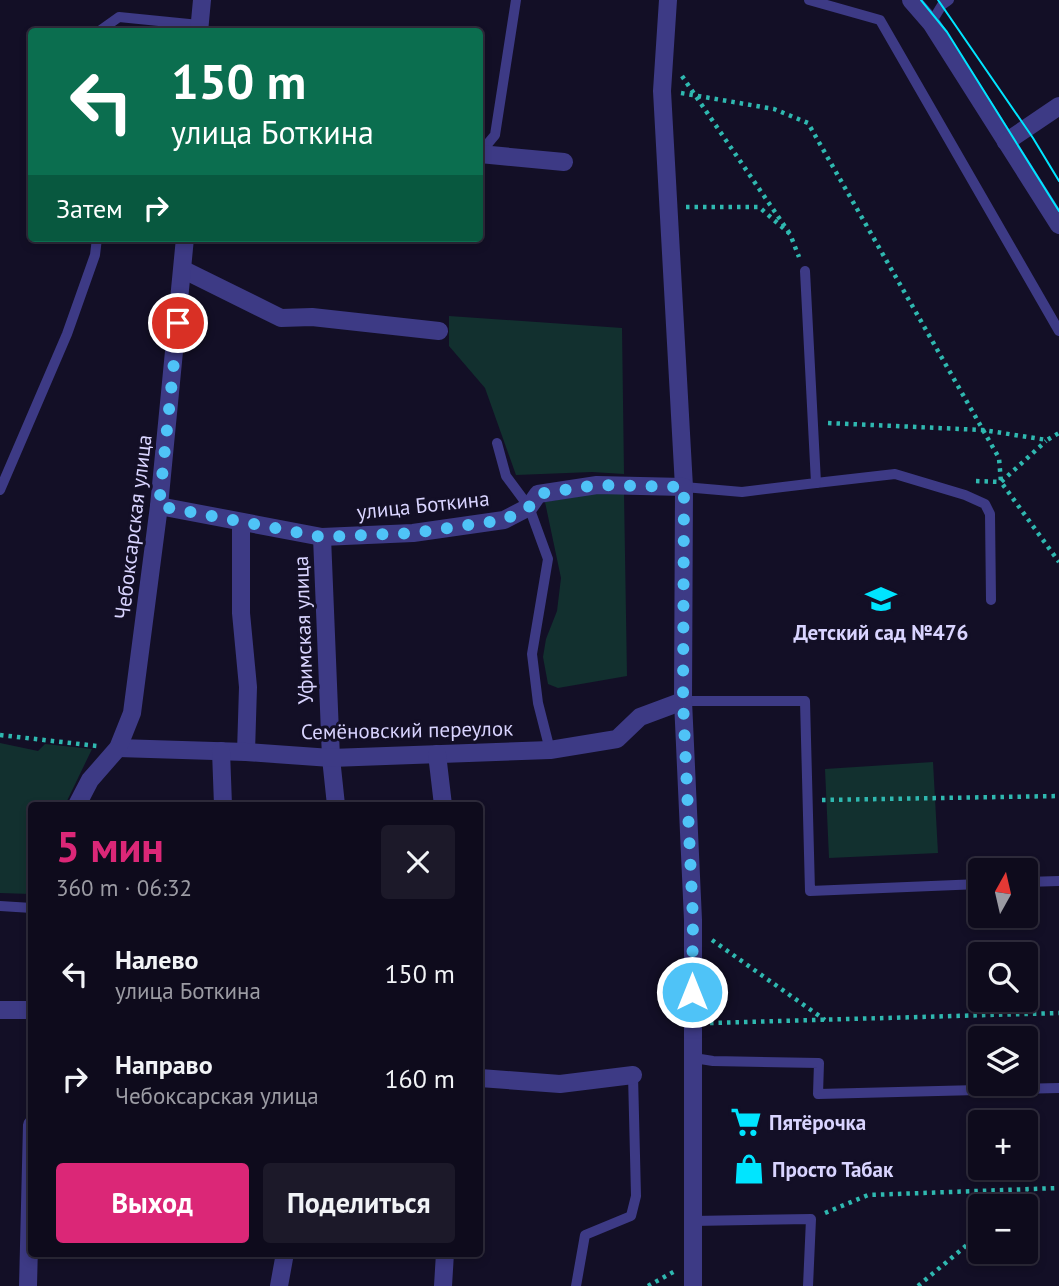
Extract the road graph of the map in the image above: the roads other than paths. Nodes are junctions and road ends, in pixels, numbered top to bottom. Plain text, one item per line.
1 (202, 0) edge
2 (516, 0) edge
3 (668, 0) edge
4 (809, 0) edge
5 (911, 0) edge
6 (949, 0) edge
7 (931, 23) junction
8 (104, 28) edge
9 (199, 28) edge
10 (1059, 106) edge
11 (1006, 142) junction
12 (483, 150) edge
13 (483, 154) edge
14 (564, 162) dead end
15 (1059, 225) edge
16 (97, 242) edge
17 (186, 242) edge
18 (184, 270) junction
19 (805, 271) road end
20 (439, 331) dead end
21 (1059, 331) edge
22 (497, 443) dead end
23 (817, 483) junction
24 (684, 487) junction
25 (0, 491) edge
26 (159, 506) junction
27 (529, 507) junction
28 (241, 522) junction
29 (322, 537) junction
30 (991, 600) dead end
31 (683, 701) junction
32 (118, 748) junction
33 (551, 750) junction
34 (221, 751) junction
35 (246, 752) junction
36 (437, 754) junction
37 (331, 758) junction
38 (78, 802) edge
39 (223, 802) edge
40 (336, 802) edge
41 (443, 802) edge
42 (1059, 881) edge
43 (1038, 882) edge
44 (968, 884) edge
45 (0, 906) edge
46 (28, 908) edge
47 (0, 1010) edge
48 (28, 1010) edge
49 (694, 1058) junction
50 (633, 1074) joint
51 (483, 1078) edge
52 (1059, 1088) edge
53 (692, 1221) junction
54 (29, 1257) edge
55 (284, 1257) edge
56 (445, 1257) edge
57 (28, 1286) edge
58 (279, 1286) edge
59 (443, 1286) edge
60 (576, 1286) edge
61 (693, 1286) edge
62 (808, 1286) edge

1 - 9 street
2 - 12 lane
3 - 24 street
4 - 21 lane
5 - 7 street
6 - 7 lane
7 - 11 street
8 - 9 lane
10 - 11 street
11 - 15 street
13 - 14 street
16 - 25 lane
17 - 18 street, Чебоксарская улица
18 - 20 street
18 - 26 street, Чебоксарская улица
19 - 23 lane
22 - 27 lane
23 - 24 lane
23 - 30 lane
24 - 27 street, улица Боткина
24 - 31 street
26 - 28 street, улица Боткина
26 - 32 street, Чебоксарская улица
27 - 29 street, улица Боткина
27 - 33 lane
28 - 29 street, улица Боткина
28 - 35 street
29 - 37 street, Уфимская улица
31 - 33 street, Семёновский переулок
31 - 44 lane
31 - 49 street
32 - 34 street, Семёновский переулок
32 - 38 street, Чебоксарская улица
33 - 36 street, Семёновский переулок
34 - 35 street, Семёновский переулок
34 - 39 street
35 - 37 street, Семёновский переулок
36 - 37 street, Семёновский переулок
36 - 41 street
37 - 40 street, Уфимская улица
42 - 43 lane
45 - 46 lane
47 - 48 street
49 - 52 lane
49 - 53 street
50 - 51 street
50 - 60 lane
53 - 61 street
53 - 62 lane
54 - 57 street
55 - 58 street
56 - 59 street

